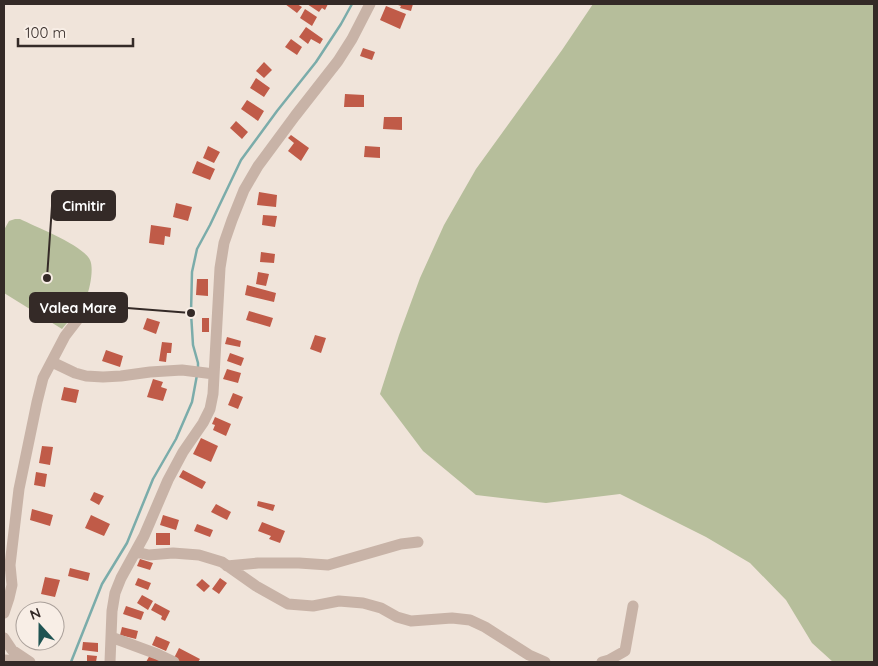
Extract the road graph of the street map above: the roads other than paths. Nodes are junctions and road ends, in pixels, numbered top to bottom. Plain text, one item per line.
1 (370, 4) edge
2 (85, 310) dead end
3 (52, 362) junction
4 (203, 373) junction
5 (418, 542) dead end
6 (136, 552) junction
7 (227, 566) junction
8 (632, 606) dead end
9 (4, 613) edge
10 (111, 637) junction
11 (4, 638) edge
12 (4, 660) edge
13 (30, 662) edge
14 (110, 662) edge
15 (174, 662) edge
16 (545, 662) edge
17 (602, 662) edge

1 - 4 street
2 - 3 street
3 - 4 street
3 - 9 street
4 - 6 street
5 - 7 street
6 - 7 street
6 - 10 street
7 - 16 street
8 - 17 street
10 - 14 street
10 - 15 street
11 - 13 street
12 - 13 street

